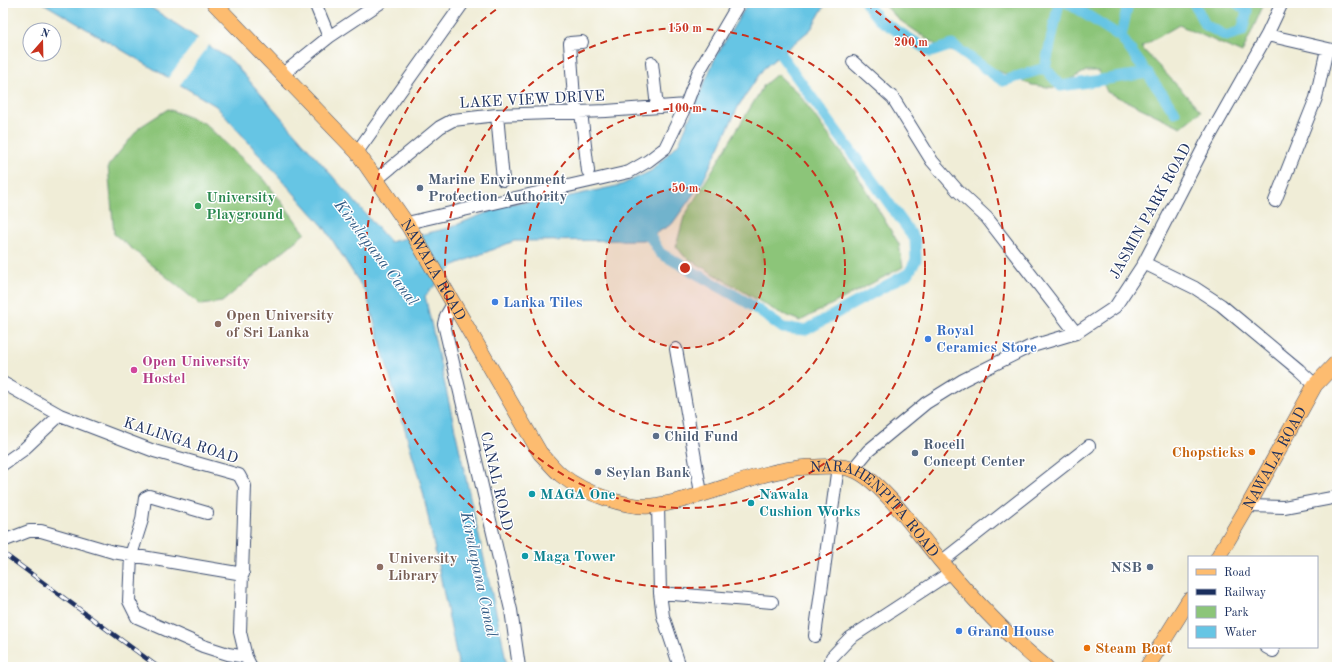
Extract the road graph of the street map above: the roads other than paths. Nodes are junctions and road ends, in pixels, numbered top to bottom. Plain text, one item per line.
1 (214, 3) edge
2 (315, 3) edge
3 (380, 3) edge
4 (463, 3) edge
5 (739, 3) edge
6 (1282, 3) edge
7 (1266, 35) junction
8 (329, 37) junction
9 (582, 42) dead end
10 (1332, 50) edge
11 (853, 62) dead end
12 (652, 63) dead end
13 (283, 74) junction
14 (686, 105) junction
15 (657, 107) junction
16 (578, 112) junction
17 (497, 115) junction
18 (357, 152) junction
19 (588, 171) dead end
20 (377, 179) junction
21 (503, 180) dead end
22 (1275, 201) dead end
23 (408, 225) junction
24 (1144, 263) junction
25 (453, 304) junction
26 (1076, 334) junction
27 (676, 348) dead end
28 (1337, 362) edge
29 (4, 384) edge
30 (1315, 385) junction
31 (60, 414) junction
32 (1089, 446) dead end
33 (3, 464) edge
34 (838, 466) junction
35 (853, 470) junction
36 (702, 493) junction
37 (1337, 497) edge
38 (658, 506) junction
39 (1248, 506) junction
40 (207, 514) dead end
41 (3, 542) edge
42 (131, 555) junction
43 (1219, 556) edge
44 (946, 567) junction
45 (243, 574) junction
46 (660, 593) junction
47 (772, 602) dead end
48 (1188, 602) edge
49 (816, 636) dead end
50 (249, 662) edge
51 (519, 667) edge
52 (680, 667) edge
53 (829, 667) edge
54 (1046, 667) edge
55 (1147, 667) edge

1 - 13 main road, NAWALA ROAD
2 - 8 street
3 - 8 street
4 - 18 street
5 - 14 street
6 - 7 street, JASMIN PARK ROAD
7 - 10 street
7 - 24 street, JASMIN PARK ROAD
8 - 13 street
9 - 16 street
10 - 22 street
11 - 26 street
12 - 15 street
13 - 18 main road, NAWALA ROAD
14 - 15 street, LAKE VIEW DRIVE
14 - 23 street
15 - 16 street, LAKE VIEW DRIVE
16 - 17 street, LAKE VIEW DRIVE
16 - 19 street
17 - 20 street, LAKE VIEW DRIVE
17 - 21 street
18 - 20 main road, NAWALA ROAD
20 - 23 main road, NAWALA ROAD
23 - 25 main road, NAWALA ROAD
24 - 26 street, JASMIN PARK ROAD
24 - 30 street
25 - 38 main road, NAWALA ROAD
25 - 51 street, CANAL ROAD
26 - 35 street, JASMIN PARK ROAD
27 - 36 street
28 - 30 main road, NAWALA ROAD
29 - 31 street, KALINGA ROAD
30 - 39 main road, NAWALA ROAD
31 - 33 street
31 - 45 street, KALINGA ROAD
32 - 44 street
34 - 35 main road, NARAHENPITA ROAD
34 - 36 main road, NARAHENPITA ROAD
34 - 49 street
35 - 44 main road, NARAHENPITA ROAD
36 - 38 main road, NARAHENPITA ROAD
37 - 39 street
38 - 46 street
39 - 43 main road, NAWALA ROAD
40 - 42 street
41 - 42 street
42 - 45 street
42 - 50 street
44 - 53 street
44 - 54 main road, NARAHENPITA ROAD
45 - 50 street, KALINGA ROAD
46 - 47 street
46 - 52 street
48 - 55 main road

